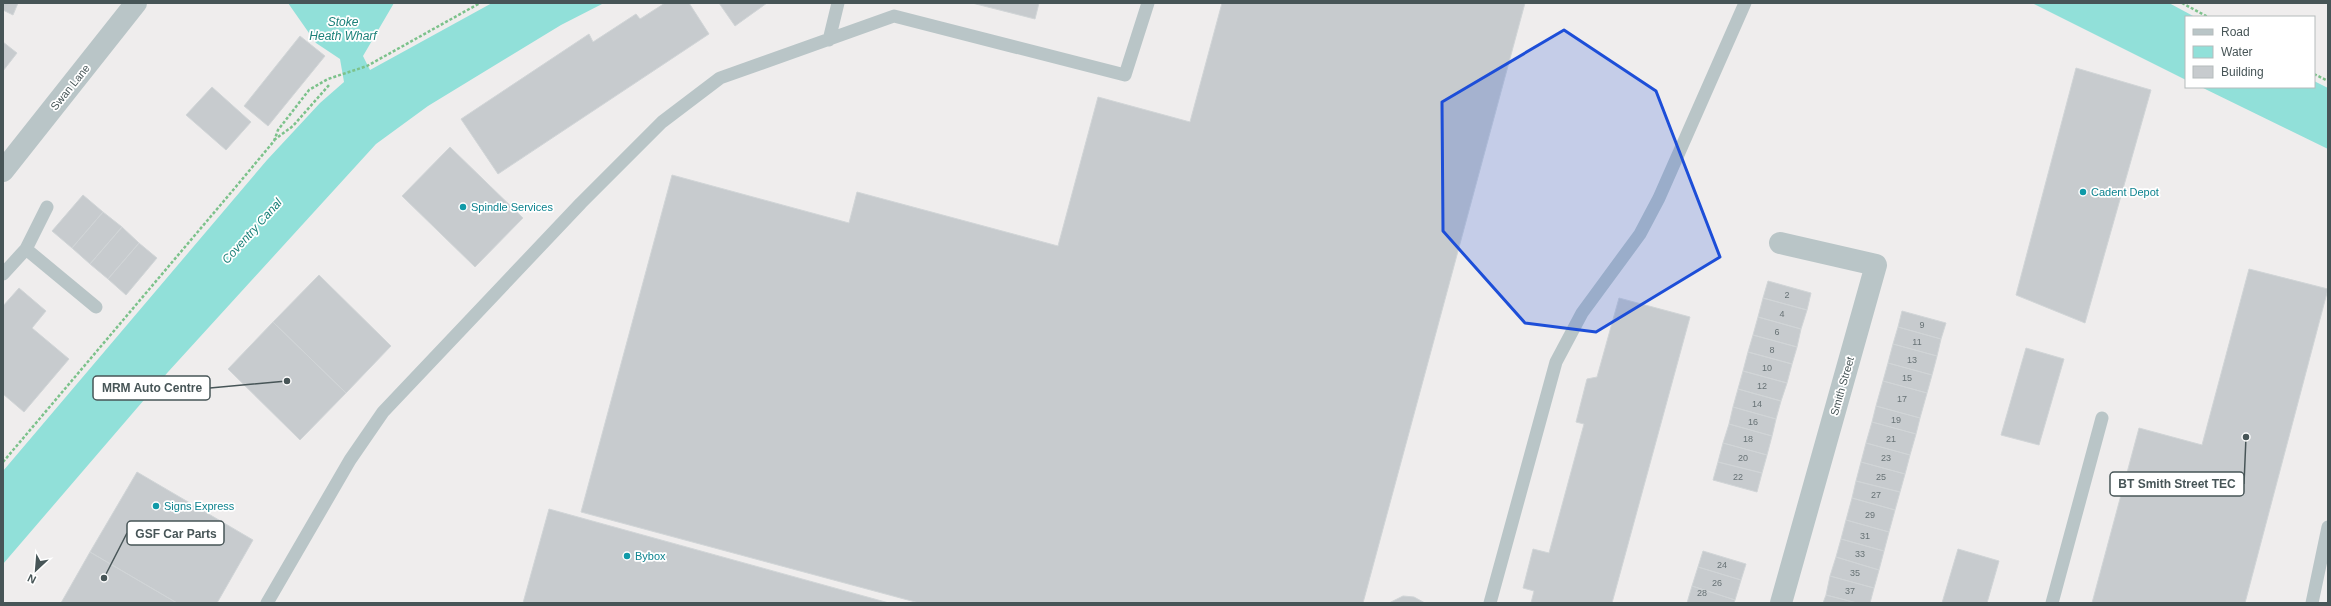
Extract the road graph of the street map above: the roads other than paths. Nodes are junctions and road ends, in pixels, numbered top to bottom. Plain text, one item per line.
1 (136, 3) edge
2 (838, 3) edge
3 (1148, 3) edge
4 (1745, 3) edge
5 (829, 40) junction
6 (3, 171) edge
7 (47, 207) dead end
8 (1780, 243) dead end
9 (26, 249) junction
10 (3, 274) edge
11 (96, 307) dead end
12 (2102, 418) dead end
13 (2328, 528) edge
14 (267, 603) edge
15 (1490, 603) edge
16 (1781, 603) edge
17 (2052, 603) edge
18 (2312, 603) edge

1 - 6 street, Swan Lane
2 - 5 lane
3 - 5 lane
4 - 15 lane
5 - 14 lane
7 - 9 lane
8 - 16 street, Smith Street
9 - 10 lane
9 - 11 lane
12 - 17 lane
13 - 18 lane

